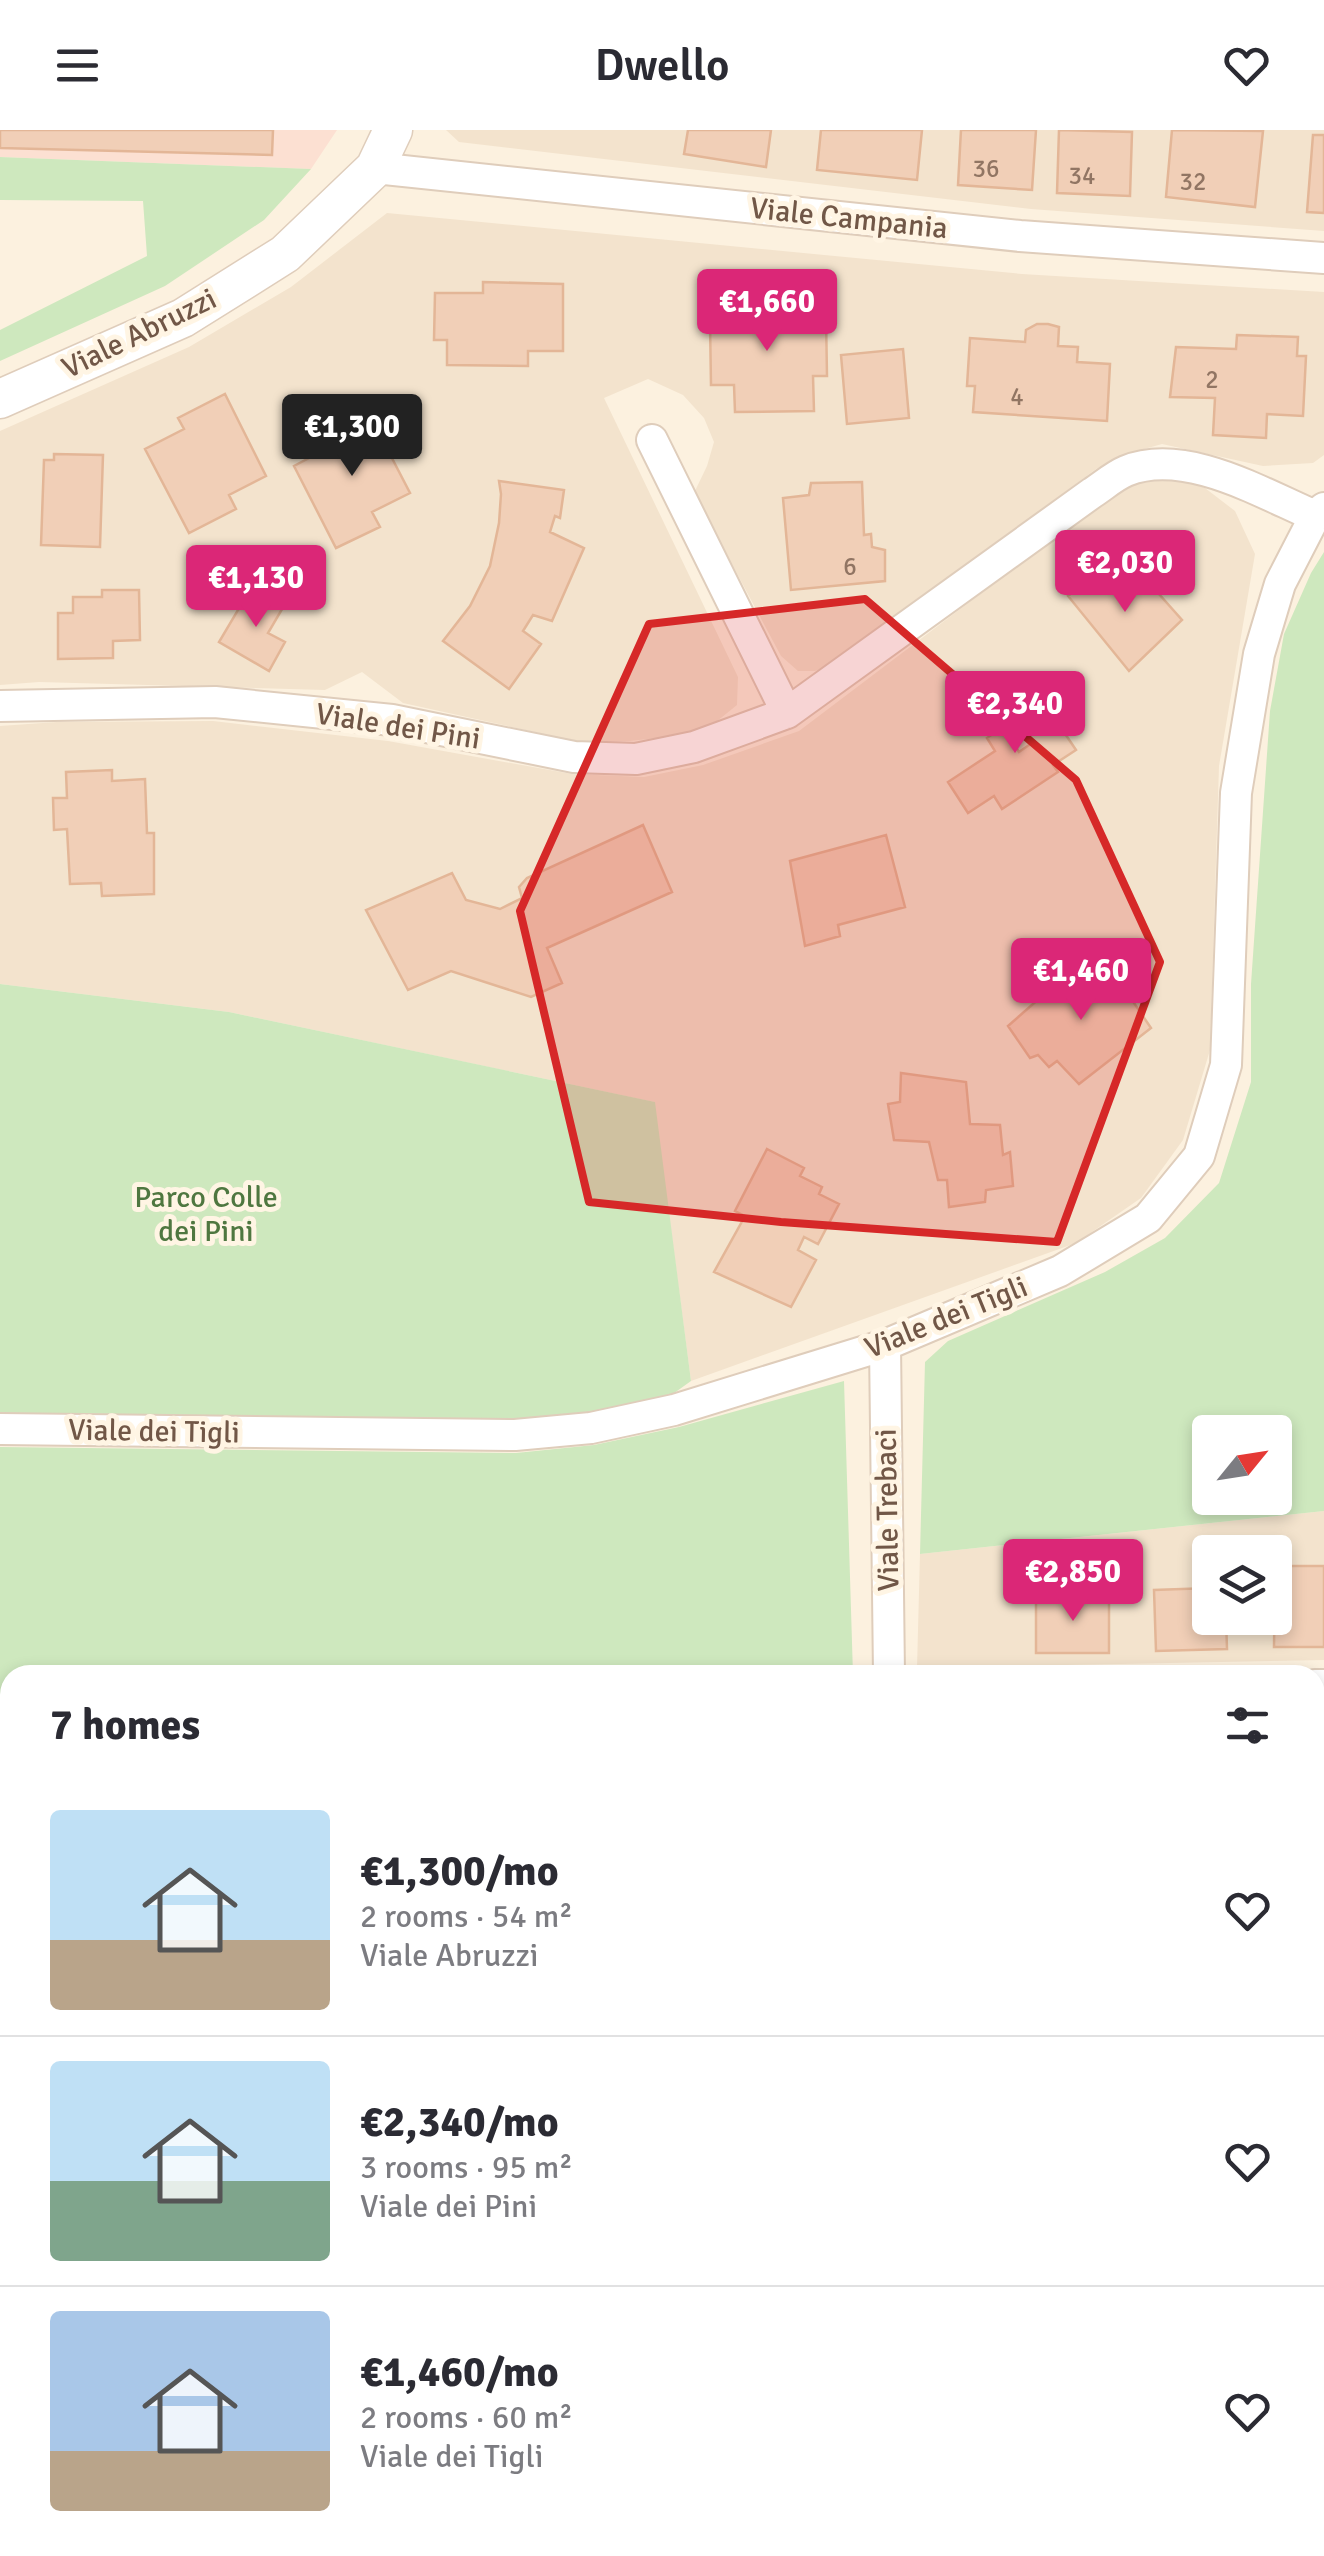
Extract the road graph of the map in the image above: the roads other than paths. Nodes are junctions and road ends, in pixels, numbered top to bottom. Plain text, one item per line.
1 (393, 130) edge
2 (375, 168) junction
3 (1324, 258) edge
4 (0, 398) edge
5 (652, 440) dead end
6 (1319, 512) edge
7 (0, 706) edge
8 (786, 713) junction
9 (885, 1344) junction
10 (0, 1429) edge
11 (890, 1665) edge

1 - 2 street, Viale Abruzzi
2 - 3 street, Viale Campania
2 - 4 street, Viale Abruzzi
5 - 8 street
6 - 8 street, Viale dei Pini
6 - 9 street, Viale dei Tigli
7 - 8 street, Viale dei Pini
9 - 10 street, Viale dei Tigli
9 - 11 street, Viale Trebaci

